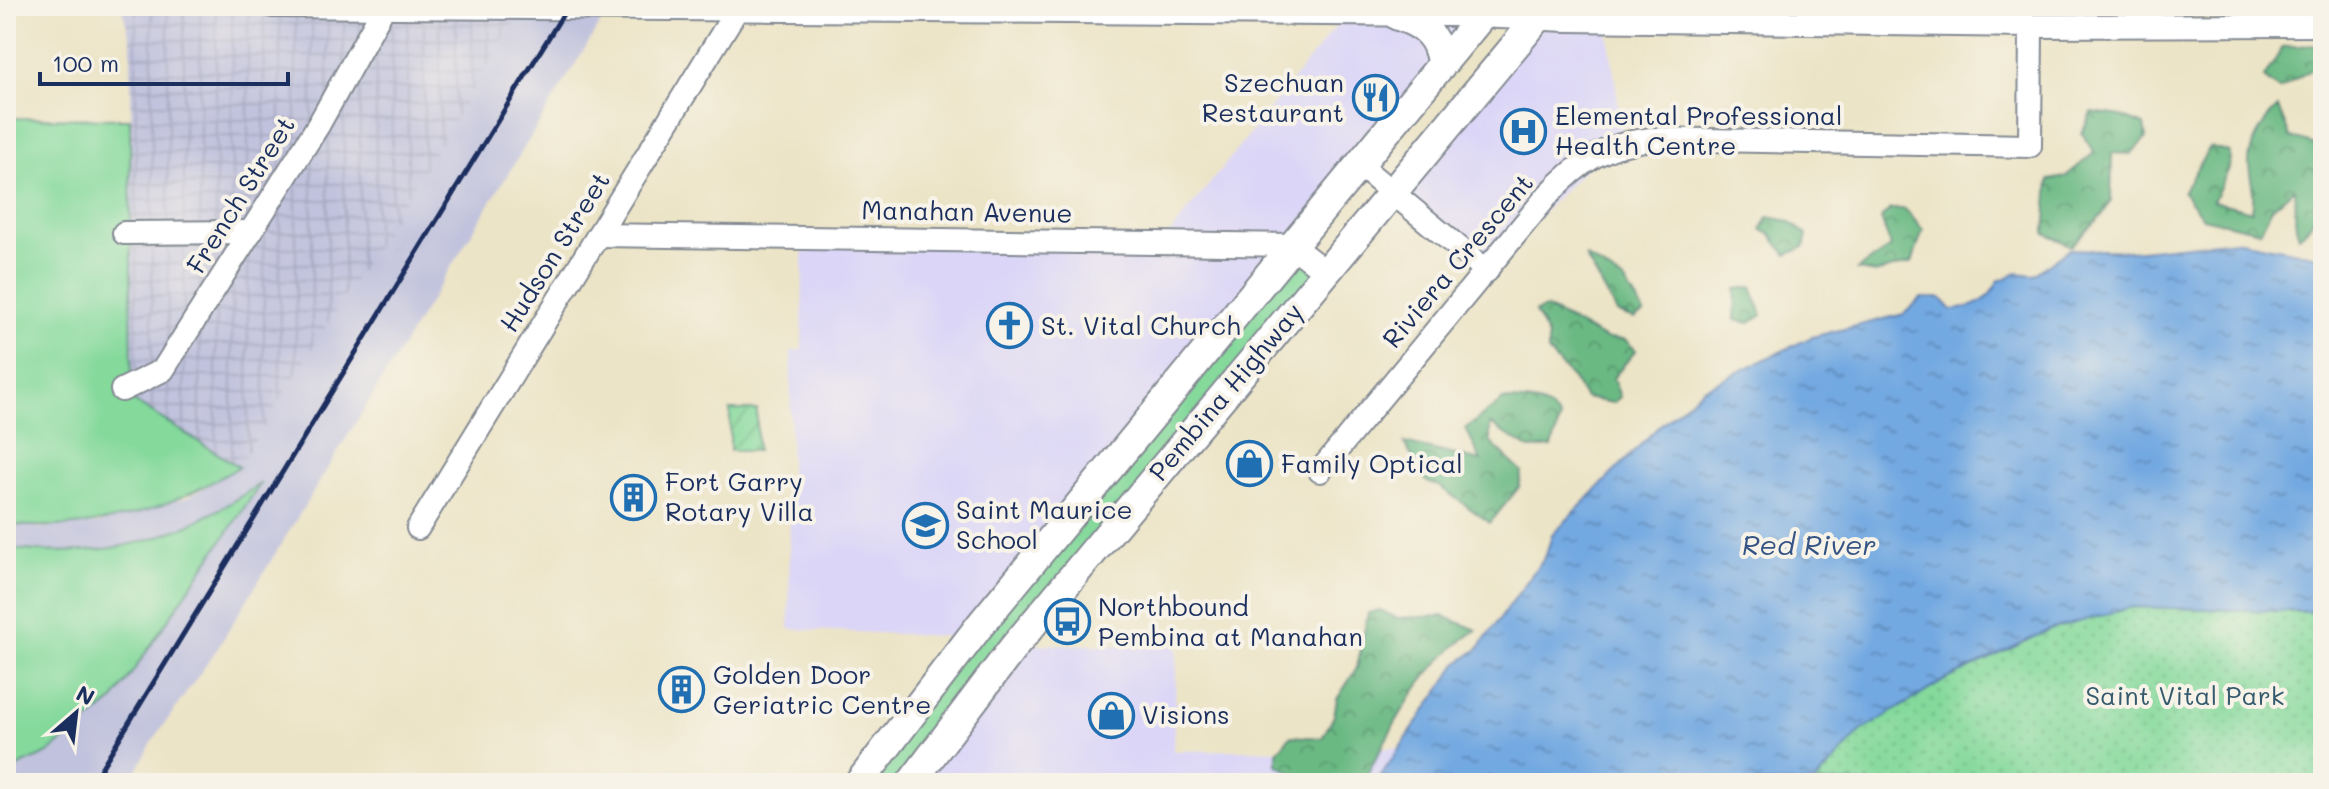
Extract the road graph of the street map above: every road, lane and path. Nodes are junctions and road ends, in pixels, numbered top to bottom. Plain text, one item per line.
1 (272, 6) edge
2 (384, 7) edge
3 (738, 8) edge
4 (1486, 11) edge
5 (1543, 12) edge
6 (1398, 16) junction
7 (2323, 25) edge
8 (2031, 26) junction
9 (1441, 63) junction
10 (1358, 164) junction
11 (1392, 194) junction
12 (251, 232) junction
13 (124, 233) dead end
14 (598, 235) junction
15 (1291, 245) junction
16 (1487, 271) junction
17 (1326, 272) junction
18 (122, 390) dead end
19 (1133, 437) junction
20 (1166, 464) junction
21 (1320, 471) dead end
22 (418, 528) dead end
23 (859, 783) edge
24 (911, 783) edge

1 - 2 street
2 - 3 street
2 - 12 street, French Street
3 - 6 street
3 - 14 street, Hudson Street
4 - 5 street
4 - 6 street
4 - 9 main road, Pembina Highway
5 - 8 street
5 - 11 main road, Pembina Highway
6 - 9 main road
7 - 8 street
8 - 16 street, Riviera Crescent
9 - 10 main road, Pembina Highway
10 - 11 street
10 - 15 main road, Pembina Highway
11 - 16 street
11 - 17 main road, Pembina Highway
12 - 13 street
12 - 18 street, French Street
14 - 15 street, Manahan Avenue
14 - 22 street, Hudson Street
15 - 17 street
15 - 19 main road, Pembina Highway
16 - 21 street, Riviera Crescent
17 - 20 main road, Pembina Highway
19 - 20 main road
19 - 23 main road, Pembina Highway
20 - 24 main road, Pembina Highway

